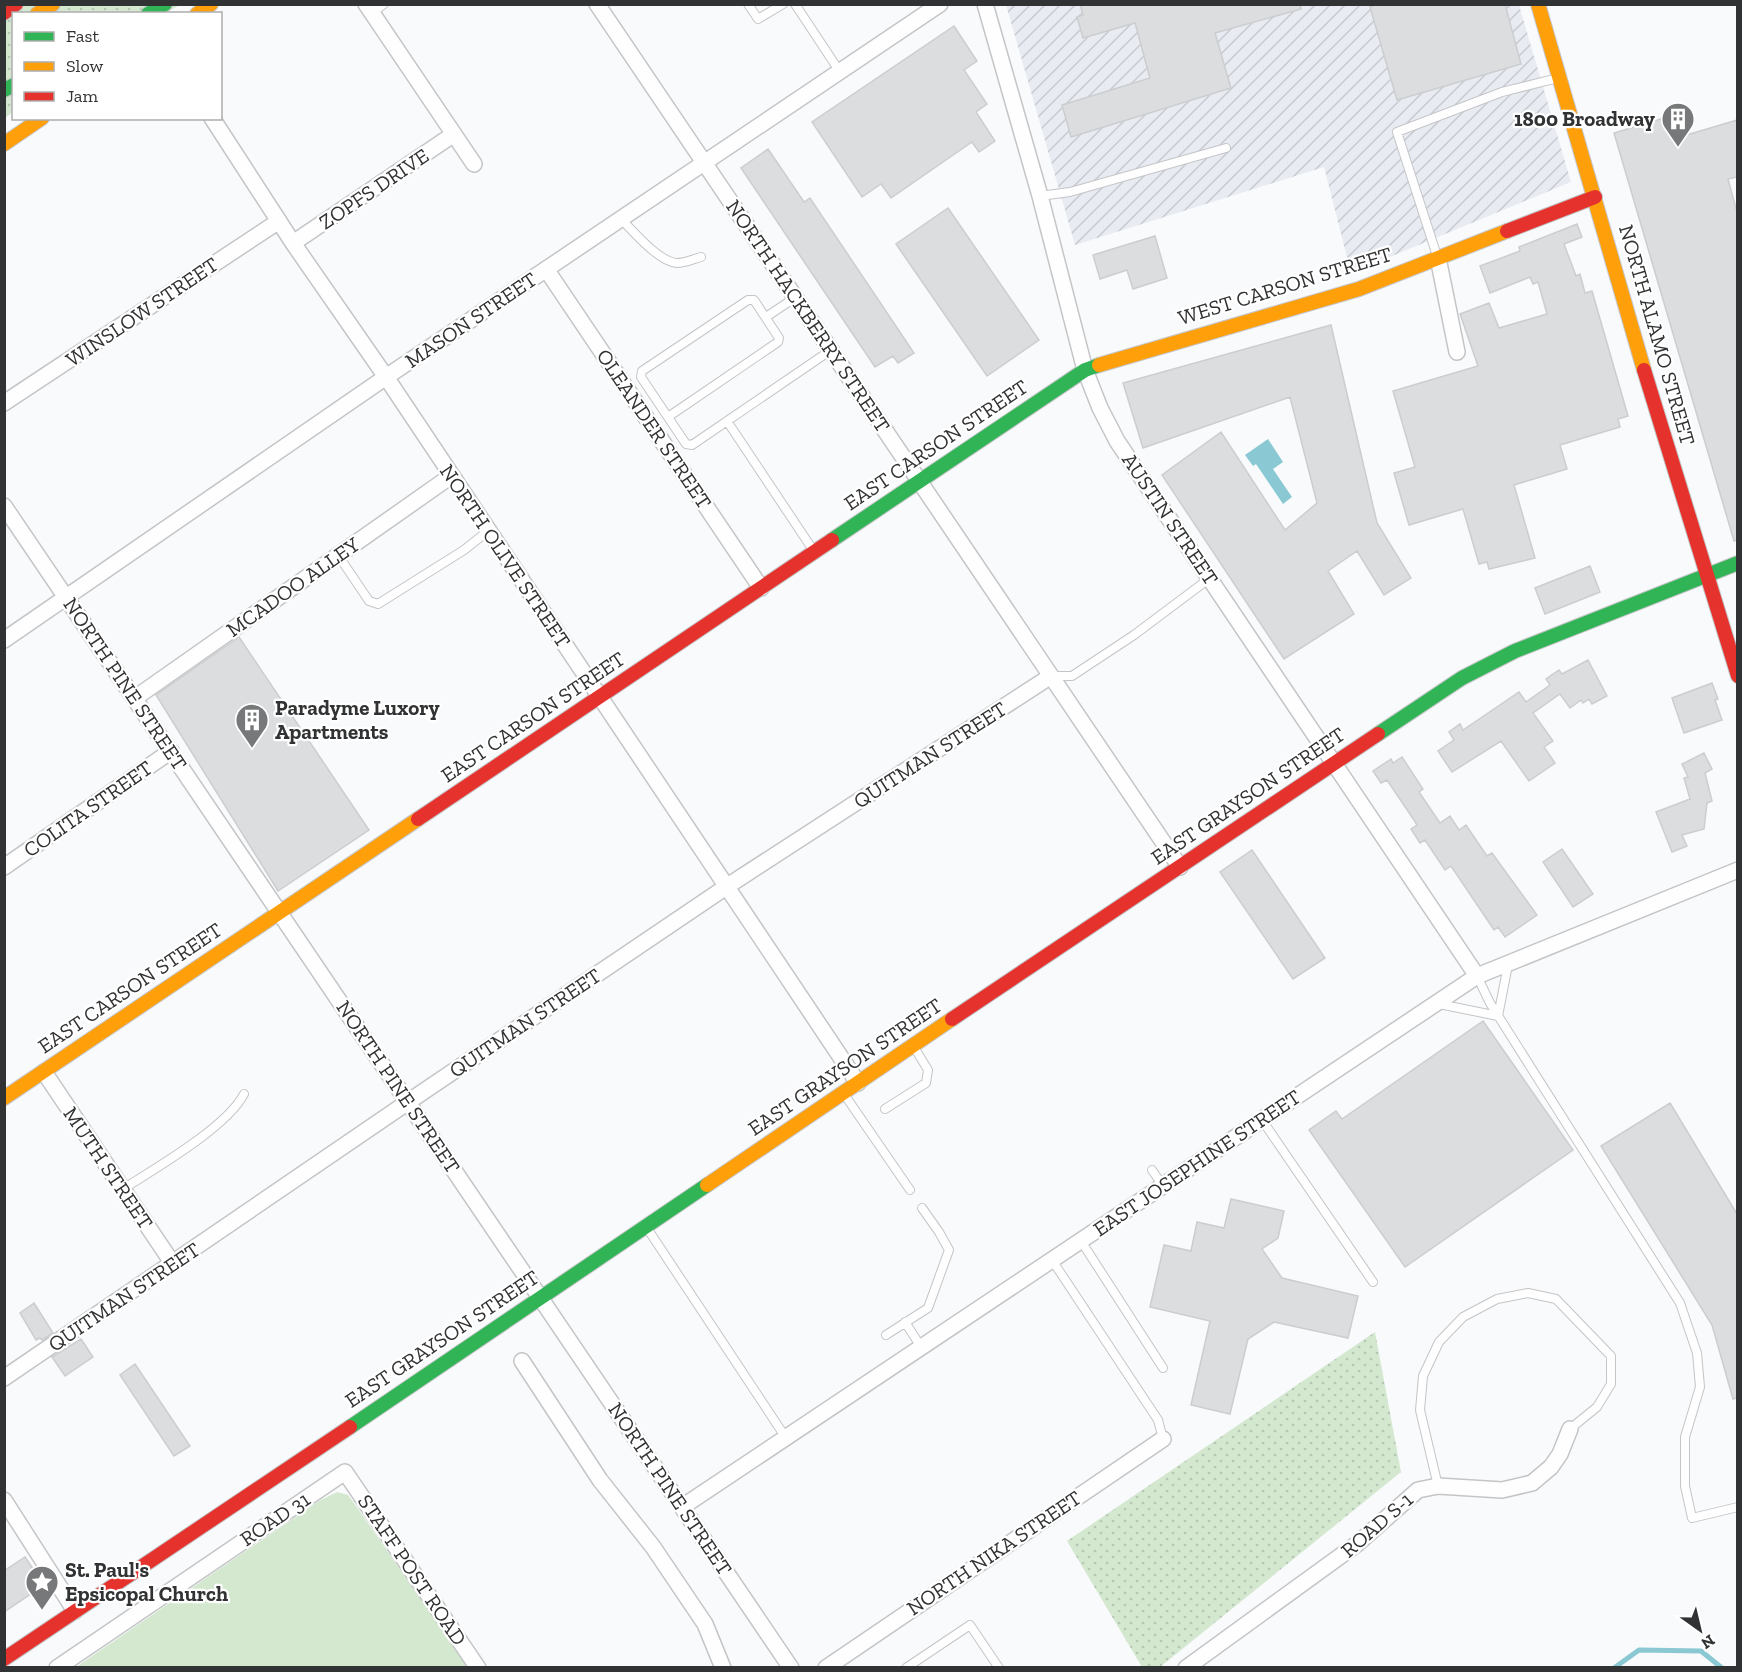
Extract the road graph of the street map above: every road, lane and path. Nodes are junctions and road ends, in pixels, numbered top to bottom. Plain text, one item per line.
1 (16, 4) edge
2 (53, 4) edge
3 (165, 4) edge
4 (597, 4) edge
5 (748, 4) edge
6 (783, 4) edge
7 (795, 4) edge
8 (940, 4) edge
9 (985, 4) edge
10 (1538, 4) edge
11 (374, 7) edge
12 (40, 12) edge
13 (151, 12) edge
14 (4, 13) edge
15 (840, 72) junction
16 (1560, 78) junction
17 (39, 120) edge
18 (213, 120) edge
19 (454, 134) junction
20 (4, 144) edge
21 (1226, 148) dead end
22 (705, 162) junction
23 (474, 164) dead end
24 (1040, 196) junction
25 (1595, 196) junction
26 (621, 219) junction
27 (279, 221) junction
28 (293, 243) junction
29 (700, 256) dead end
30 (1438, 258) junction
31 (546, 270) junction
32 (796, 297) junction
33 (765, 317) junction
34 (831, 350) junction
35 (1457, 352) dead end
36 (1085, 370) junction
37 (386, 377) junction
38 (4, 403) edge
39 (668, 417) junction
40 (727, 421) junction
41 (451, 476) junction
42 (920, 481) junction
43 (4, 506) edge
44 (488, 531) junction
45 (814, 552) junction
46 (338, 555) junction
47 (1737, 563) edge
48 (1707, 575) junction
49 (1210, 578) junction
50 (761, 588) junction
51 (67, 598) junction
52 (4, 640) edge
53 (1052, 676) junction
54 (1737, 676) edge
55 (600, 697) junction
56 (135, 698) junction
57 (171, 751) junction
58 (1333, 764) junction
59 (4, 867) edge
60 (1180, 867) junction
61 (1737, 870) edge
62 (726, 887) junction
63 (280, 913) junction
64 (1508, 964) junction
65 (1477, 976) junction
66 (1436, 1003) junction
67 (1498, 1016) junction
68 (913, 1046) junction
69 (44, 1072) junction
70 (858, 1083) junction
71 (843, 1093) junction
72 (244, 1095) dead end
73 (4, 1098) edge
74 (408, 1102) junction
75 (885, 1109) dead end
76 (1262, 1120) junction
77 (1152, 1170) dead end
78 (1163, 1186) junction
79 (123, 1189) junction
80 (910, 1190) dead end
81 (922, 1208) dead end
82 (646, 1227) junction
83 (1081, 1241) junction
84 (1052, 1260) junction
85 (173, 1264) junction
86 (1373, 1282) dead end
87 (541, 1298) junction
88 (905, 1322) junction
89 (886, 1335) dead end
90 (921, 1347) junction
91 (522, 1360) dead end
92 (1163, 1368) dead end
93 (4, 1378) edge
94 (1570, 1428) joint
95 (786, 1438) junction
96 (1163, 1439) joint
97 (345, 1472) joint
98 (1438, 1486) junction
99 (4, 1500) edge
100 (682, 1507) junction
101 (1737, 1507) edge
102 (75, 1611) junction
103 (4, 1659) edge
104 (57, 1668) edge
105 (478, 1668) edge
106 (723, 1668) edge
107 (791, 1668) edge
108 (826, 1668) edge
109 (906, 1668) edge
110 (999, 1668) edge
111 (1186, 1668) edge

1 - 14 main road
2 - 12 main road
3 - 13 main road
4 - 22 street, NORTH HACKBERRY STREET
5 - 6 lane
7 - 15 lane
8 - 15 street, MASON STREET
9 - 24 street, AUSTIN STREET
10 - 16 main road, NORTH ALAMO STREET
11 - 19 street
15 - 22 street, MASON STREET
16 - 25 main road, NORTH ALAMO STREET
16 - 30 lane
17 - 20 main road
18 - 27 street, NORTH OLIVE STREET
19 - 23 street
19 - 28 street, ZOPFS DRIVE
21 - 24 lane
22 - 26 street, MASON STREET
22 - 32 street, NORTH HACKBERRY STREET
24 - 36 street, AUSTIN STREET
25 - 30 main road, WEST CARSON STREET
25 - 48 main road, NORTH ALAMO STREET
26 - 29 lane
26 - 31 street, MASON STREET
27 - 28 street, NORTH OLIVE STREET
27 - 38 street, WINSLOW STREET
28 - 37 street, NORTH OLIVE STREET
30 - 35 street
30 - 36 main road, WEST CARSON STREET
31 - 37 street, MASON STREET
31 - 50 street, OLEANDER STREET
32 - 33 lane
32 - 34 street, NORTH HACKBERRY STREET
33 - 39 lane
33 - 39 lane
34 - 40 lane
34 - 42 street, NORTH HACKBERRY STREET
36 - 42 main road, EAST CARSON STREET
36 - 49 street, AUSTIN STREET
37 - 41 street, NORTH OLIVE STREET
37 - 51 street, MASON STREET
39 - 40 lane
40 - 45 lane
41 - 44 street, NORTH OLIVE STREET
41 - 46 street, MCADOO ALLEY
42 - 45 main road, EAST CARSON STREET
42 - 53 street, NORTH HACKBERRY STREET
43 - 51 street, NORTH PINE STREET
44 - 46 lane
44 - 55 street, NORTH OLIVE STREET
45 - 50 main road, EAST CARSON STREET
46 - 56 street, MCADOO ALLEY
47 - 48 main road, EAST GRAYSON STREET
48 - 54 main road, NORTH ALAMO STREET
48 - 58 main road, EAST GRAYSON STREET
49 - 53 lane
49 - 58 street, AUSTIN STREET
50 - 55 main road, EAST CARSON STREET
51 - 52 street, MASON STREET
51 - 56 street, NORTH PINE STREET
53 - 60 street, NORTH HACKBERRY STREET
53 - 62 street, QUITMAN STREET
55 - 62 street, NORTH OLIVE STREET
55 - 63 main road, EAST CARSON STREET
56 - 57 street, NORTH PINE STREET
57 - 59 street, COLITA STREET
57 - 63 street, NORTH PINE STREET
58 - 60 main road, EAST GRAYSON STREET
58 - 65 street, AUSTIN STREET
60 - 68 main road, EAST GRAYSON STREET
61 - 64 street, EAST JOSEPHINE STREET
62 - 70 street, NORTH OLIVE STREET
62 - 74 street, QUITMAN STREET
63 - 69 main road, EAST CARSON STREET
63 - 74 street, NORTH PINE STREET
64 - 65 street, EAST JOSEPHINE STREET
64 - 67 lane
65 - 66 street, EAST JOSEPHINE STREET
65 - 67 lane
66 - 67 lane
66 - 76 street, EAST JOSEPHINE STREET
67 - 101 lane
68 - 70 main road, EAST GRAYSON STREET
68 - 75 lane
69 - 73 main road, EAST CARSON STREET
69 - 79 street, MUTH STREET
70 - 71 main road, EAST GRAYSON STREET
71 - 80 lane
71 - 82 main road, EAST GRAYSON STREET
72 - 79 lane
74 - 85 street, QUITMAN STREET
74 - 87 street, NORTH PINE STREET
76 - 78 street, EAST JOSEPHINE STREET
76 - 86 lane
77 - 78 lane
78 - 83 street, EAST JOSEPHINE STREET
79 - 85 street, MUTH STREET
81 - 88 lane
82 - 87 main road, EAST GRAYSON STREET
82 - 95 lane
83 - 84 street, EAST JOSEPHINE STREET
83 - 92 lane
84 - 90 street, EAST JOSEPHINE STREET
84 - 96 lane
85 - 93 street, QUITMAN STREET
87 - 100 street, NORTH PINE STREET
87 - 102 main road, EAST GRAYSON STREET
88 - 89 lane
88 - 90 lane
90 - 95 street, EAST JOSEPHINE STREET
91 - 106 street
94 - 98 street, ROAD S-1
94 - 98 lane
95 - 100 street, EAST JOSEPHINE STREET
96 - 108 street, NORTH NIKA STREET
97 - 104 street, ROAD 31
97 - 105 street, STAFF POST ROAD
98 - 111 street, ROAD S-1
99 - 102 street
100 - 107 street, NORTH PINE STREET
102 - 103 main road, EAST GRAYSON STREET
109 - 110 lane

